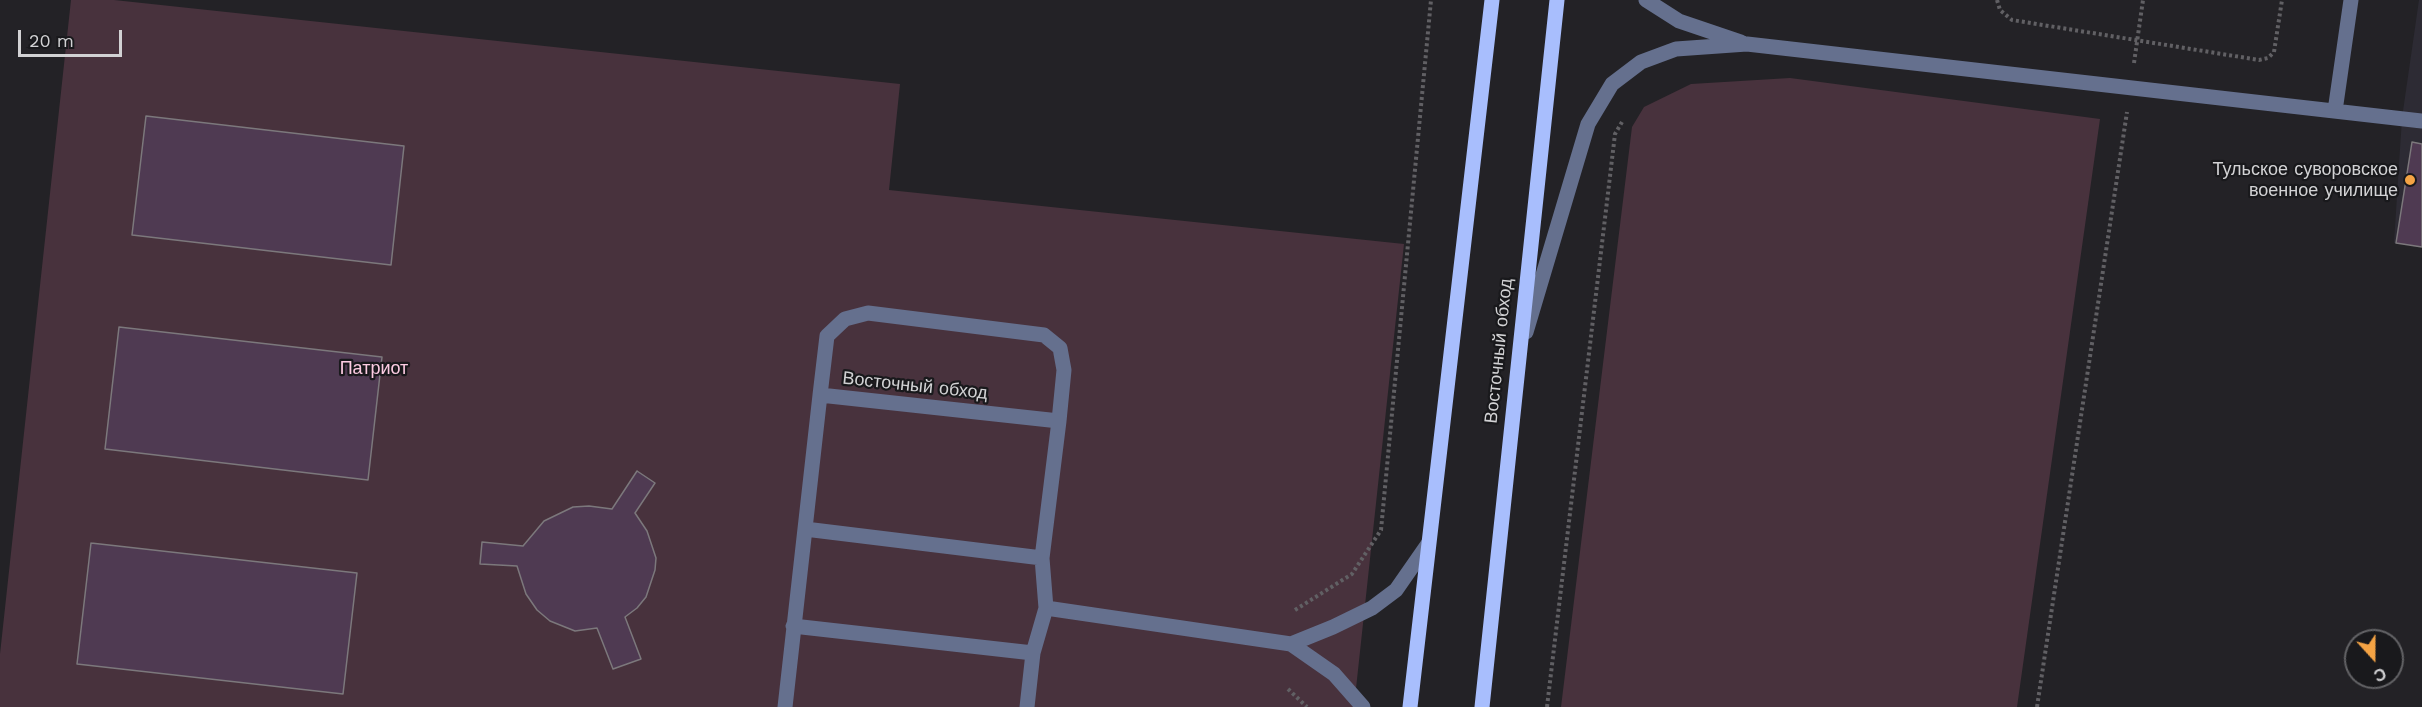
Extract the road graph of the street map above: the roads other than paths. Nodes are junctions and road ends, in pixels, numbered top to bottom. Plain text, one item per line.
1 (1492, 0) edge
2 (1557, 0) edge
3 (1646, 0) edge
4 (2351, 0) edge
5 (1747, 44) junction
6 (2335, 111) junction
7 (2422, 120) edge
8 (1518, 358) junction
9 (820, 395) junction
10 (1059, 421) junction
11 (805, 529) junction
12 (1428, 544) junction
13 (1042, 558) junction
14 (1046, 608) junction
15 (793, 626) junction
16 (1291, 644) junction
17 (1033, 653) junction
18 (785, 707) edge
19 (1027, 707) edge
20 (1363, 707) edge
21 (1410, 707) edge
22 (1482, 707) edge

1 - 12 main road
2 - 8 main road, Восточный обход
3 - 5 lane
4 - 6 lane
5 - 6 lane
5 - 8 lane
6 - 7 lane
8 - 22 main road, Восточный обход
9 - 10 lane, Восточный обход
9 - 10 lane
9 - 11 lane, Восточный обход
10 - 13 lane
11 - 13 lane
11 - 15 lane, Восточный обход
12 - 16 lane
12 - 21 main road
13 - 14 lane
14 - 16 lane
14 - 17 lane
15 - 17 lane
15 - 18 lane, Восточный обход
16 - 20 lane
17 - 19 lane

